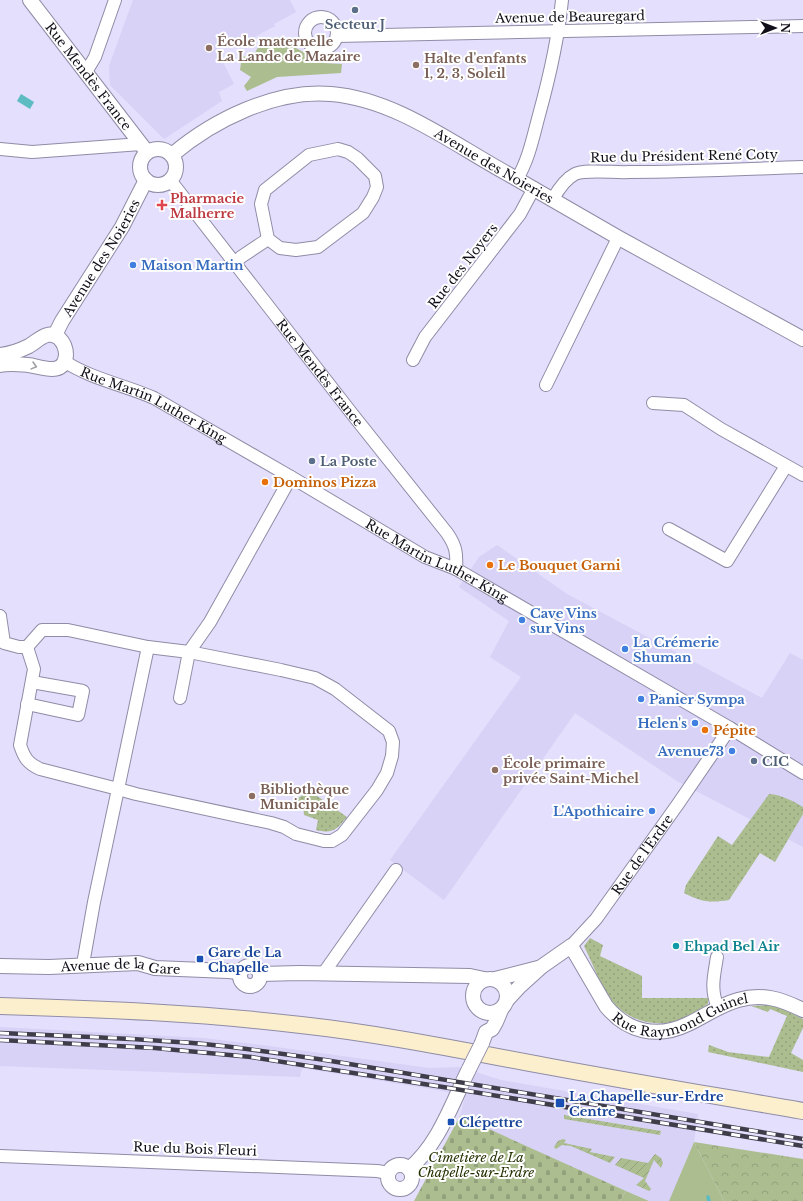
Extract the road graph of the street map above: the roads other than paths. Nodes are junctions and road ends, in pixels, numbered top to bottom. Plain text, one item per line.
1 (30, 0) edge
2 (115, 0) edge
3 (562, 0) edge
4 (803, 26) edge
5 (559, 31) junction
6 (337, 36) dead end
7 (86, 72) junction
8 (144, 148) junction
9 (0, 149) edge
10 (172, 156) junction
11 (803, 167) edge
12 (517, 179) junction
13 (146, 180) junction
14 (170, 180) junction
15 (534, 188) junction
16 (553, 199) junction
17 (618, 238) junction
18 (268, 239) junction
19 (235, 263) junction
20 (55, 336) junction
21 (803, 339) edge
22 (0, 355) edge
23 (413, 360) dead end
24 (64, 361) junction
25 (0, 365) edge
26 (546, 385) dead end
27 (653, 403) dead end
28 (786, 466) junction
29 (803, 475) edge
30 (291, 477) junction
31 (669, 529) dead end
32 (456, 569) junction
33 (0, 616) edge
34 (26, 647) junction
35 (148, 647) junction
36 (189, 652) junction
37 (32, 682) junction
38 (180, 698) dead end
39 (27, 704) junction
40 (730, 728) junction
41 (803, 773) edge
42 (118, 789) junction
43 (396, 870) dead end
44 (571, 946) junction
45 (717, 957) dead end
46 (83, 964) junction
47 (0, 966) edge
48 (541, 967) junction
49 (323, 974) junction
50 (453, 977) junction
51 (490, 979) junction
52 (474, 990) junction
53 (504, 1005) junction
54 (0, 1006) edge
55 (718, 1008) junction
56 (803, 1010) edge
57 (481, 1011) junction
58 (484, 1038) junction
59 (803, 1111) edge
60 (0, 1156) edge
61 (409, 1169) junction
62 (389, 1173) junction
63 (395, 1195) edge

1 - 7 street, Rue Mendès France
2 - 7 street
3 - 5 street
4 - 5 street, Avenue de Beauregard
5 - 6 street, Avenue de Beauregard
5 - 12 street
7 - 8 street, Rue Mendès France
8 - 9 street
8 - 10 street
8 - 13 street
10 - 12 street, Avenue des Noieries
10 - 14 street
11 - 16 street, Rue du Président René Coty
12 - 15 street, Avenue des Noieries
13 - 14 street
13 - 20 street, Avenue des Noieries
14 - 19 street, Rue Mendès France
15 - 16 street, Avenue des Noieries
15 - 23 street, Rue des Noyers
16 - 17 street, Avenue des Noieries
17 - 21 street, Avenue des Noieries
17 - 26 street
18 - 18 street
18 - 19 street
19 - 32 street, Rue Mendès France
20 - 22 street
20 - 24 street, Rue Martin Luther King
25 -> 24 street, Rue Martin Luther King
24 - 30 street, Rue Martin Luther King
27 - 28 street
28 - 29 street
28 - 31 street
30 - 32 street, Rue Martin Luther King
30 - 36 street
32 - 40 street, Rue Martin Luther King
33 - 34 street
34 - 35 street
34 - 37 street
35 - 36 street
35 - 42 street
36 - 38 street
36 - 42 street
37 - 39 street
37 - 39 street
39 - 42 street
40 - 41 street, Rue Martin Luther King
40 - 44 street, Rue de l'Erdre
42 - 46 street
43 - 49 street
44 - 48 street, Rue de l'Erdre
44 - 55 street, Rue Raymond Guinel
45 - 55 street
46 - 47 street, Avenue de la Gare
46 - 49 street, Avenue de la Gare
48 - 51 street, Rue de l'Erdre
48 - 53 street, Rue de l'Erdre
49 - 50 street, Avenue de la Gare
50 - 51 street, Avenue de la Gare
50 - 52 street, Avenue de la Gare
51 - 52 street
51 - 53 street
52 - 57 street
53 - 57 street
53 - 58 street, Rue de l'Erdre
54 - 59 main road
55 - 56 street, Rue Raymond Guinel
57 - 58 street
58 - 61 street, Rue de l'Erdre, bridge
60 - 62 street, Rue du Bois Fleuri
61 - 62 street
61 - 63 street
62 - 63 street

